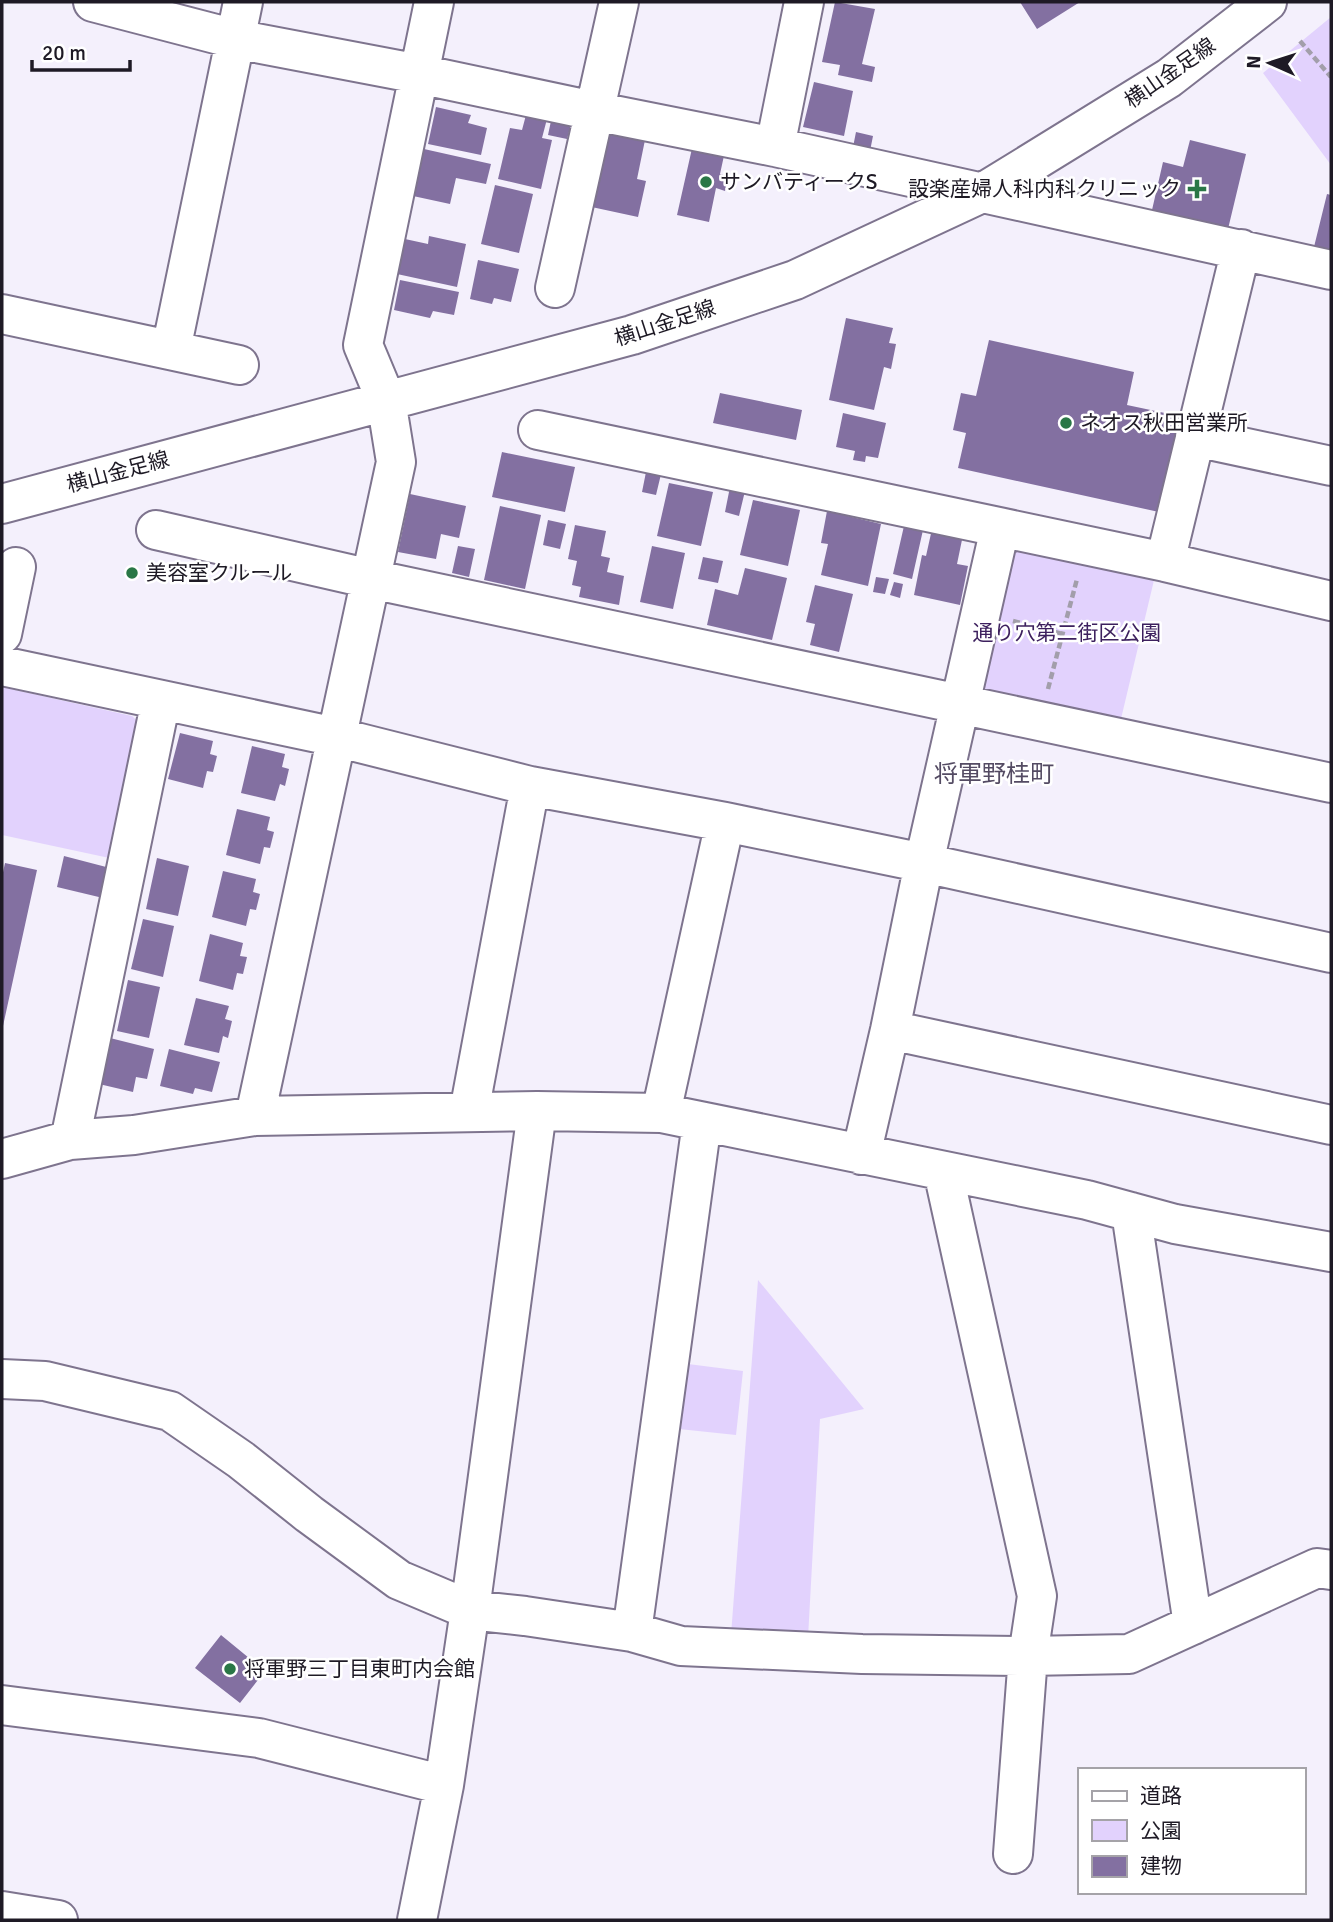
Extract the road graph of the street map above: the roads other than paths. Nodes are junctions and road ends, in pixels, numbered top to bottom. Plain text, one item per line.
1 (93, 2) edge
2 (243, 2) edge
3 (434, 2) edge
4 (619, 2) edge
5 (804, 2) edge
6 (1267, 2) edge
7 (236, 39) junction
8 (419, 74) junction
9 (594, 111) junction
10 (775, 147) junction
11 (984, 192) junction
12 (1241, 249) junction
13 (1331, 270) edge
14 (555, 288) dead end
15 (2, 314) edge
16 (171, 350) junction
17 (239, 365) dead end
18 (386, 400) junction
19 (538, 430) dead end
20 (1195, 437) junction
21 (1331, 466) edge
22 (2, 504) edge
23 (1000, 528) junction
24 (156, 530) dead end
25 (1165, 562) junction
26 (16, 567) dead end
27 (371, 579) junction
28 (1331, 601) edge
29 (2, 634) edge
30 (2, 666) edge
31 (160, 700) junction
32 (960, 705) junction
33 (336, 737) junction
34 (1331, 783) edge
35 (530, 786) junction
36 (725, 822) junction
37 (924, 863) junction
38 (1331, 953) edge
39 (890, 1030) junction
40 (537, 1111) junction
41 (469, 1112) junction
42 (660, 1113) junction
43 (255, 1116) junction
44 (702, 1122) junction
45 (1331, 1125) edge
46 (71, 1140) junction
47 (861, 1155) junction
48 (2, 1159) edge
49 (943, 1171) junction
50 (1131, 1212) junction
51 (1331, 1252) edge
52 (2, 1378) edge
53 (1331, 1570) edge
54 (470, 1610) junction
55 (1193, 1625) junction
56 (632, 1632) junction
57 (1028, 1656) junction
58 (2, 1705) edge
59 (444, 1785) junction
60 (1013, 1854) dead end
61 (2, 1911) edge
62 (58, 1920) edge
63 (417, 1920) edge

1 - 7 street
2 - 7 street
3 - 8 street
4 - 9 street
5 - 10 street
6 - 11 street, 横山金足線
7 - 8 street
7 - 16 street
8 - 9 street
8 - 18 street
9 - 10 street
9 - 14 street
10 - 11 street
11 - 12 street
11 - 18 street, 横山金足線
12 - 13 street
12 - 20 street
15 - 16 street
16 - 17 street
18 - 22 street, 横山金足線
18 - 27 street
19 - 23 street
20 - 21 street
20 - 25 street
23 - 25 street
23 - 32 street
24 - 27 street
25 - 28 street
26 - 29 street
27 - 32 street
27 - 33 street
30 - 31 street
31 - 33 street
31 - 46 street
32 - 34 street
32 - 37 street
33 - 35 street
33 - 43 street
35 - 36 street
35 - 41 street
36 - 37 street
36 - 42 street
37 - 38 street
37 - 39 street
39 - 45 street
39 - 47 street
40 - 41 street
40 - 42 street
40 - 54 street
41 - 43 street
42 - 44 street
43 - 46 street
44 - 47 street
44 - 56 street
46 - 48 street
47 - 49 street
49 - 50 street
49 - 57 street
50 - 51 street
50 - 55 street
52 - 54 street
53 - 55 street
54 - 56 street
54 - 59 street
55 - 57 street
56 - 57 street
57 - 60 street
58 - 59 street
59 - 63 street
61 - 62 street

